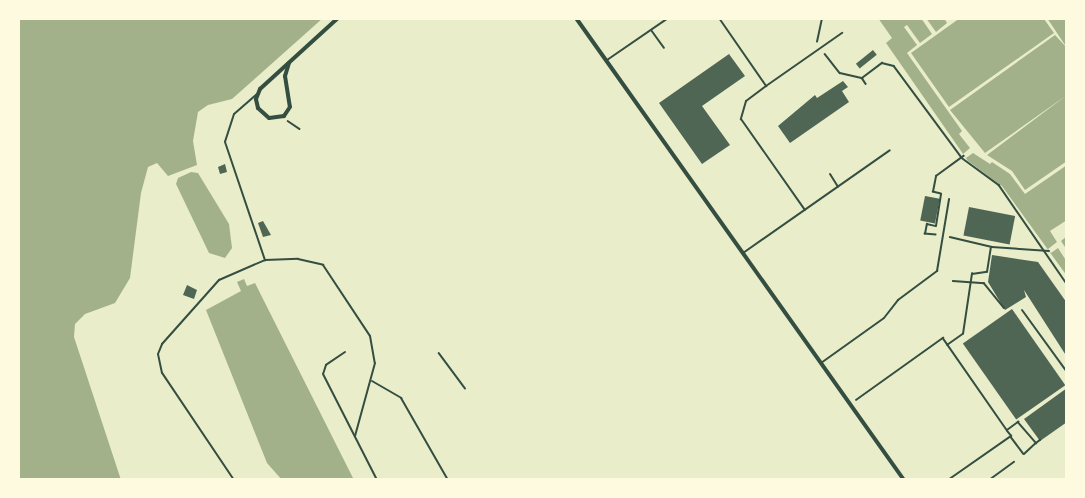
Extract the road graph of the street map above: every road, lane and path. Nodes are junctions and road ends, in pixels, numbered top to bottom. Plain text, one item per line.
1 (338, 18) edge
2 (576, 18) edge
3 (668, 18) edge
4 (719, 18) edge
5 (822, 18) edge
6 (651, 30) junction
7 (842, 33) dead end
8 (664, 48) dead end
9 (821, 48) junction
10 (607, 60) junction
11 (289, 63) junction
12 (862, 78) junction
13 (866, 84) dead end
14 (766, 86) junction
15 (257, 94) junction
16 (284, 116) junction
17 (300, 129) dead end
18 (890, 150) dead end
19 (963, 157) junction
20 (830, 174) dead end
21 (838, 187) junction
22 (949, 199) dead end
23 (805, 210) junction
24 (942, 236) junction
25 (992, 247) junction
26 (1049, 251) dead end
27 (743, 253) junction
28 (1046, 254) junction
29 (265, 260) junction
30 (953, 280) dead end
31 (1067, 284) edge
32 (1004, 308) dead end
33 (1022, 310) dead end
34 (947, 345) junction
35 (345, 352) dead end
36 (439, 353) dead end
37 (821, 363) junction
38 (1067, 372) edge
39 (372, 381) junction
40 (465, 388) dead end
41 (851, 404) junction
42 (1007, 430) junction
43 (355, 436) junction
44 (1011, 436) junction
45 (1040, 440) dead end
46 (1036, 443) junction
47 (1014, 462) dead end
48 (234, 480) edge
49 (377, 480) edge
50 (448, 480) edge
51 (904, 480) edge
52 (948, 480) edge
53 (989, 480) edge

1 - 11 street
2 - 10 street
3 - 6 lane
4 - 14 lane
5 - 9 path
6 - 8 lane
6 - 10 lane
7 - 9 lane
9 - 12 path
9 - 14 lane
10 - 27 street
11 - 15 street
11 - 16 street
12 - 13 path
12 - 19 path
14 - 23 lane
15 - 16 street
15 - 29 lane
16 - 17 path
18 - 21 lane
19 - 24 path
19 - 28 path
20 - 21 lane
21 - 23 lane
22 - 24 lane
23 - 27 lane
24 - 25 path
24 - 37 lane
25 - 28 path
25 - 34 path
26 - 28 path
27 - 37 street
28 - 31 path
29 - 39 lane
29 - 48 lane
30 - 32 path
33 - 38 lane
34 - 41 path
34 - 42 path
35 - 43 lane
36 - 40 path
37 - 41 street
39 - 43 lane
39 - 50 lane
41 - 51 street
42 - 44 path
42 - 46 path
43 - 49 lane
44 - 46 path
44 - 52 path
45 - 46 path
47 - 53 lane

